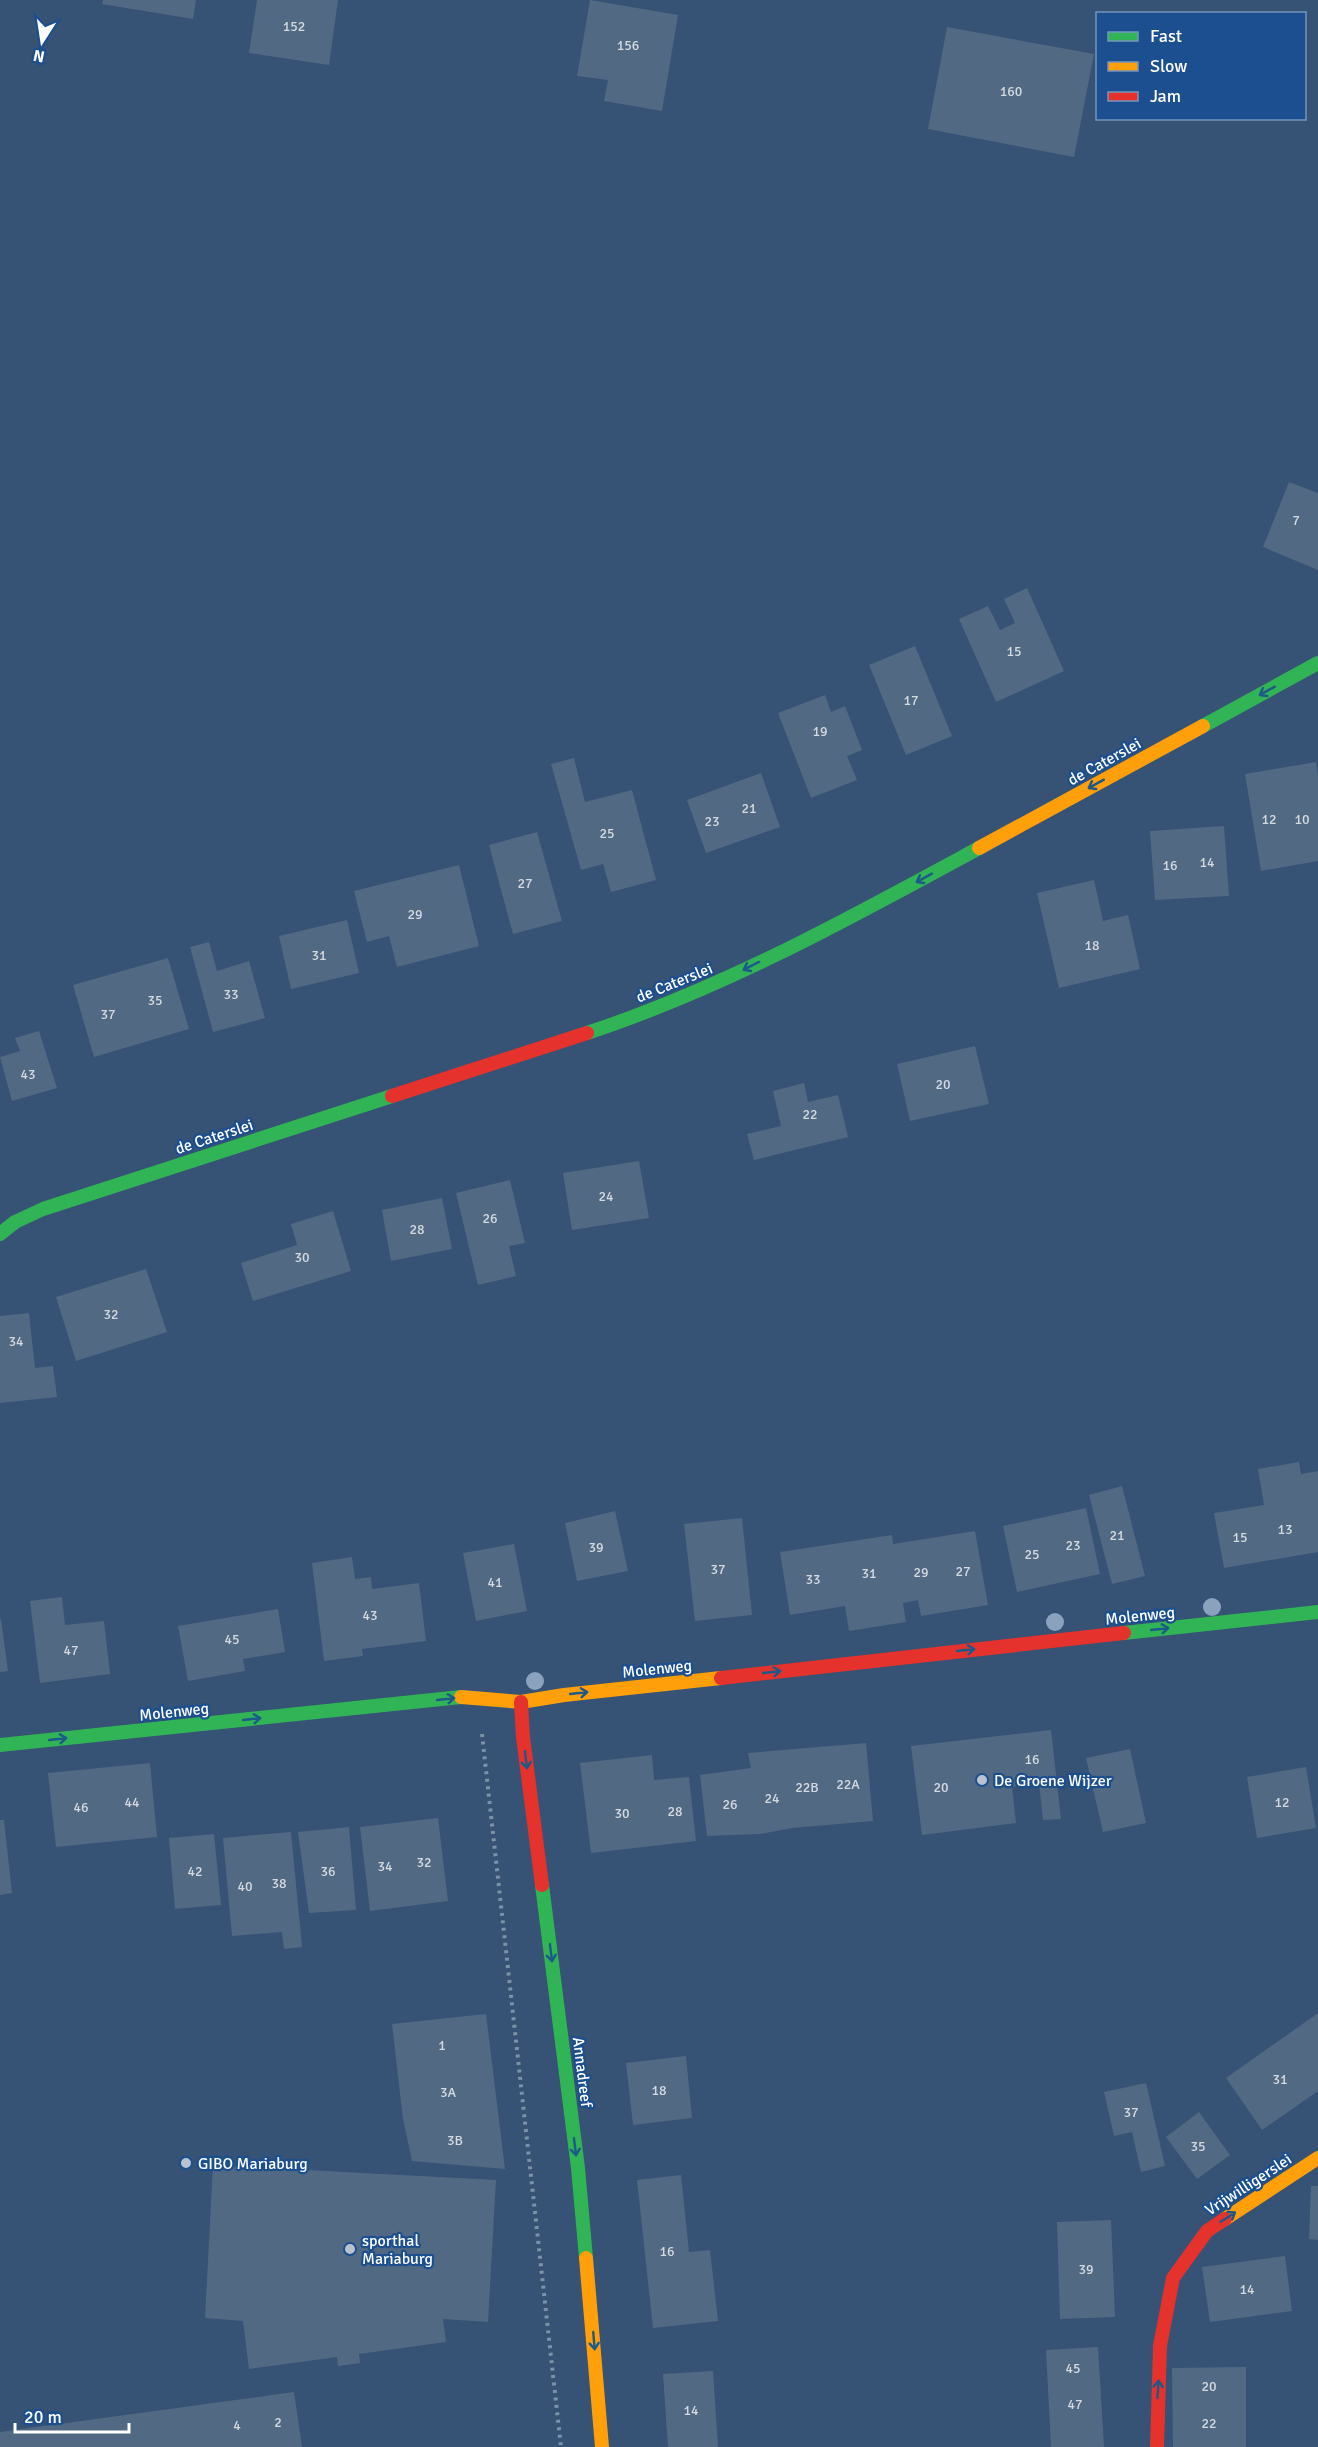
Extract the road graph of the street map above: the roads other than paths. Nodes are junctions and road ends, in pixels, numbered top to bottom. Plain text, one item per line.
1 (1318, 663) edge
2 (0, 1234) edge
3 (1318, 1612) edge
4 (521, 1702) junction
5 (0, 1745) edge
6 (1318, 2158) edge
7 (603, 2447) edge
8 (1157, 2447) edge

1 -> 2 street, de Caterslei
4 -> 3 street, Molenweg
5 -> 4 street, Molenweg
4 -> 7 street, Annadreef
8 -> 6 street, Vrijwilligerslei

